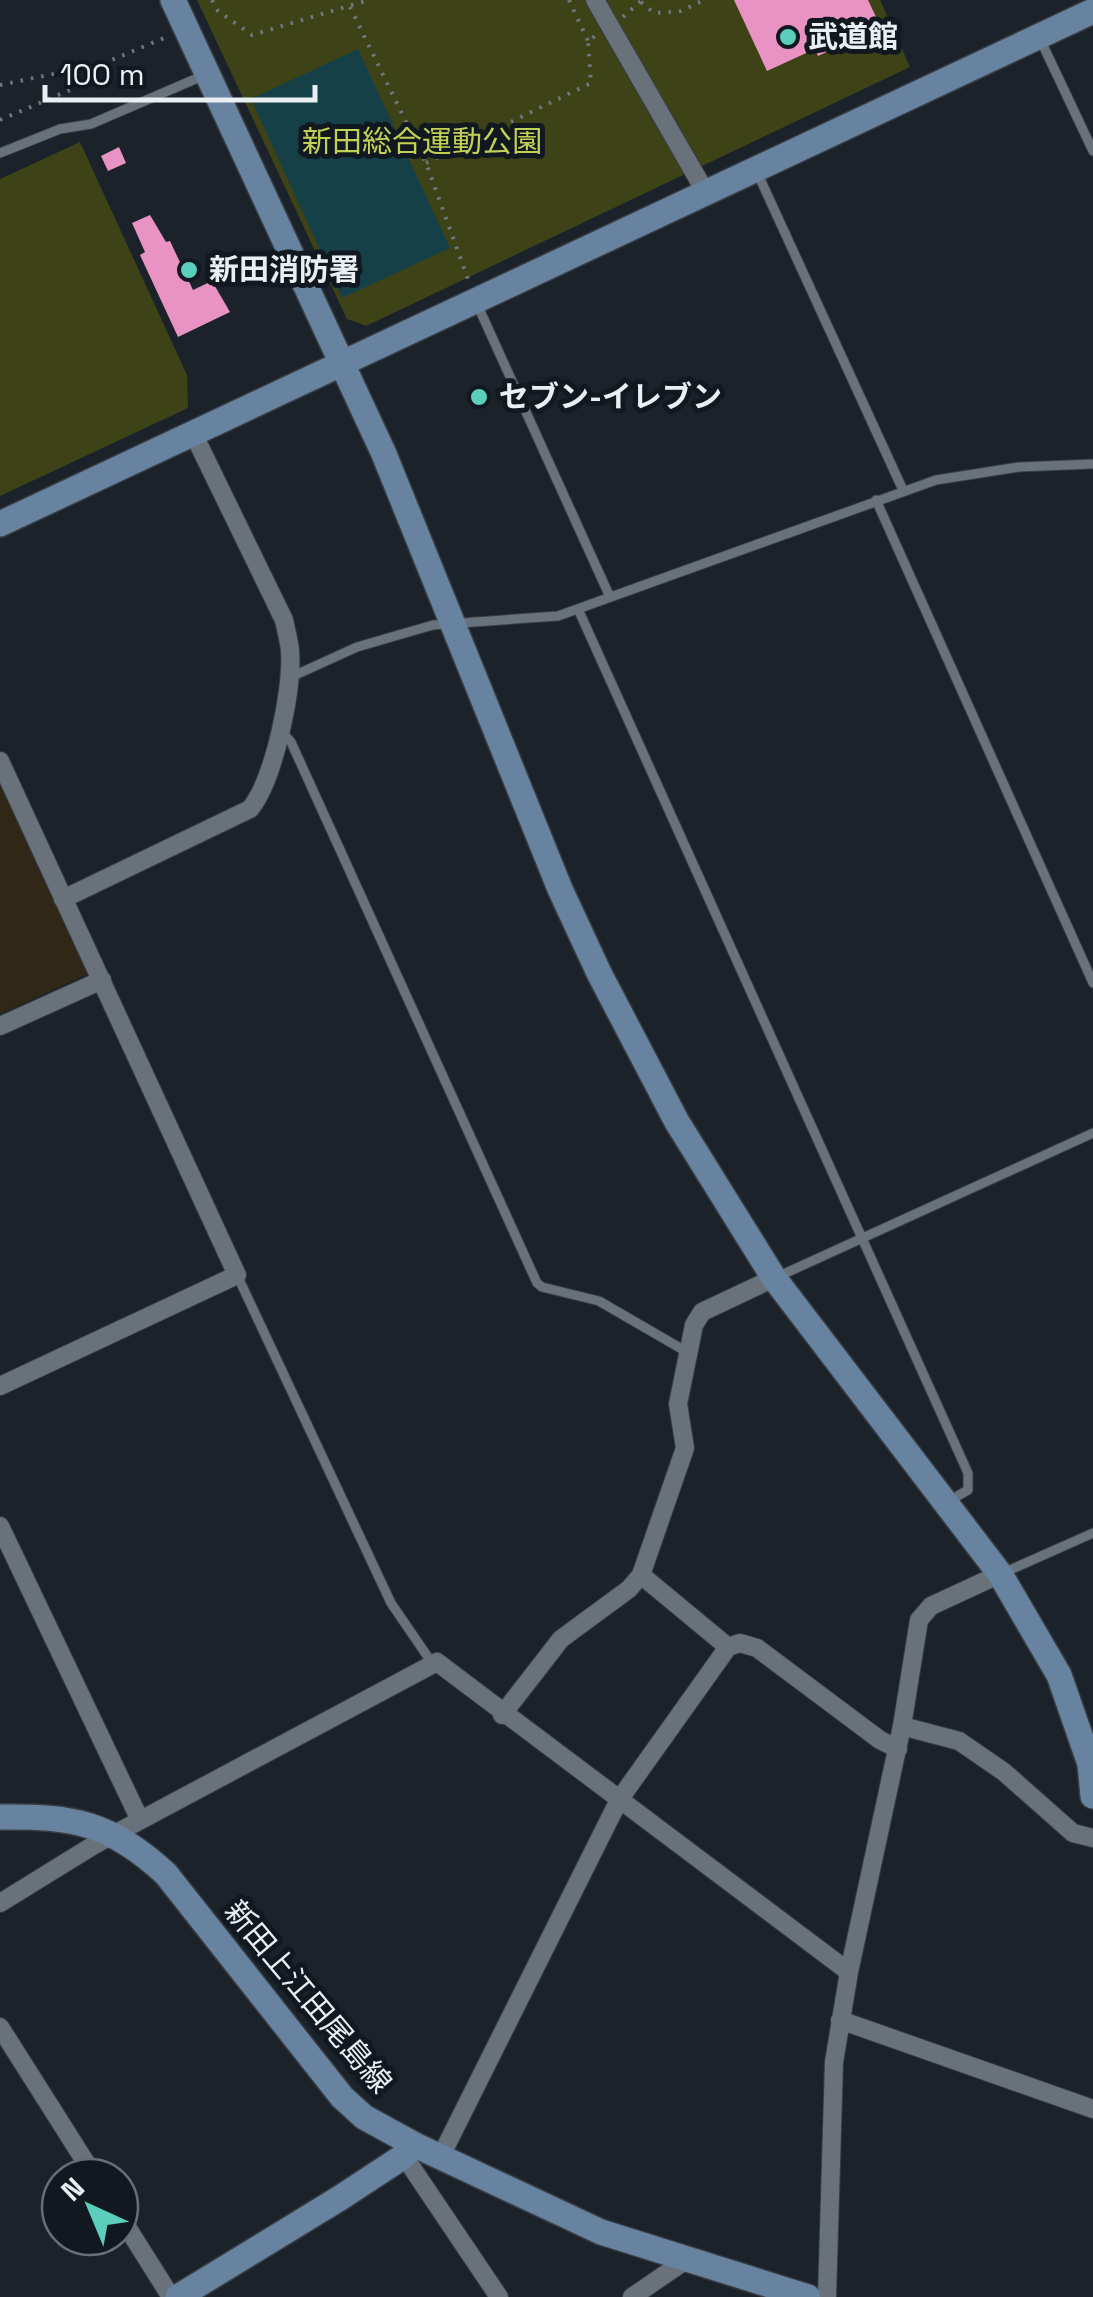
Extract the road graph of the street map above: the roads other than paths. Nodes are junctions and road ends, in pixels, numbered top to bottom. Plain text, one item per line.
1 (174, 0) edge
2 (596, 0) edge
3 (1093, 11) edge
4 (1039, 36) junction
5 (207, 74) junction
6 (1093, 151) edge
7 (0, 153) edge
8 (756, 168) junction
9 (706, 193) junction
10 (476, 302) junction
11 (342, 365) junction
12 (193, 433) junction
13 (1093, 464) edge
14 (904, 490) junction
15 (876, 500) junction
16 (0, 524) edge
17 (610, 597) junction
18 (578, 608) junction
19 (455, 622) junction
20 (290, 677) junction
21 (281, 732) junction
22 (0, 761) edge
23 (63, 899) junction
24 (102, 980) junction
25 (1093, 983) edge
26 (0, 1026) edge
27 (1093, 1133) edge
28 (863, 1240) junction
29 (238, 1275) junction
30 (774, 1278) junction
31 (687, 1352) junction
32 (0, 1386) edge
33 (947, 1502) junction
34 (0, 1526) edge
35 (1093, 1533) edge
36 (1000, 1574) junction
37 (641, 1575) junction
38 (728, 1647) junction
39 (432, 1663) junction
40 (502, 1715) junction
41 (902, 1726) junction
42 (898, 1749) junction
43 (1093, 1796) edge
44 (619, 1800) junction
45 (0, 1817) edge
46 (140, 1820) junction
47 (116, 1834) junction
48 (1093, 1838) edge
49 (0, 1903) edge
50 (849, 1972) junction
51 (840, 2020) junction
52 (0, 2027) edge
53 (1093, 2110) edge
54 (410, 2151) junction
55 (82, 2157) edge
56 (440, 2158) junction
57 (140, 2245) edge
58 (686, 2260) junction
59 (175, 2297) edge
60 (499, 2297) edge
61 (632, 2297) edge
62 (808, 2297) edge
63 (827, 2297) edge

1 - 5 street
2 - 9 street
3 - 4 street
4 - 6 lane
4 - 8 street
5 - 7 lane
5 - 11 street
8 - 9 street
8 - 14 lane
9 - 10 street
10 - 11 street
10 - 17 lane
11 - 12 street
11 - 19 street
12 - 16 street
12 - 20 street
13 - 14 lane
14 - 15 lane
15 - 17 lane
15 - 25 lane
17 - 18 lane
18 - 19 lane
18 - 28 lane
19 - 20 lane
19 - 30 street
20 - 21 street
21 - 23 street
21 - 31 lane
22 - 23 street
23 - 24 street
24 - 26 street
24 - 29 street
27 - 28 lane
28 - 30 lane
28 - 33 lane
29 - 32 street
29 - 39 lane
30 - 31 street
30 - 33 street
31 - 37 street
33 - 36 street
34 - 46 street
35 - 36 lane
36 - 41 street
36 - 43 street
37 - 38 street
37 - 40 street
38 - 42 street
38 - 44 street
39 - 40 street
39 - 46 street
40 - 44 street
41 - 42 street
41 - 48 street
42 - 50 street
44 - 50 street
44 - 56 street
45 - 47 street, 新田上江田尾島線
46 - 47 street
47 - 49 street
47 - 54 street, 新田上江田尾島線
50 - 51 street
51 - 53 street
51 - 63 street
52 - 55 street
54 - 56 street, 新田上江田尾島線
54 - 59 street
54 - 60 street
56 - 58 street, 新田上江田尾島線
57 - 59 street
58 - 61 street
58 - 62 street, 新田上江田尾島線

